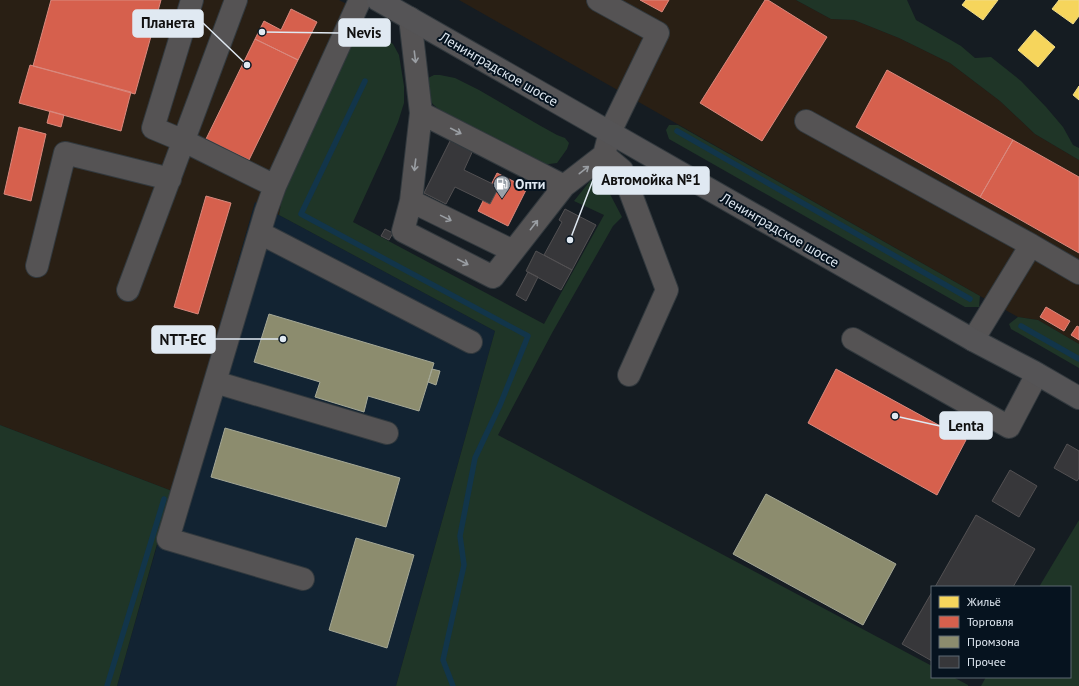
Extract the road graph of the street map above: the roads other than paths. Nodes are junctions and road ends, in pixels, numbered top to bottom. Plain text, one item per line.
1 (192, 0) edge
2 (236, 0) edge
3 (360, 0) edge
4 (378, 0) edge
5 (598, 0) edge
6 (410, 18) junction
7 (421, 113) junction
8 (806, 121) dead end
9 (610, 132) junction
10 (184, 141) junction
11 (604, 155) junction
12 (170, 179) junction
13 (275, 186) junction
14 (564, 186) junction
15 (411, 201) junction
16 (260, 232) junction
17 (1031, 245) junction
18 (513, 251) junction
19 (37, 266) dead end
20 (1079, 273) edge
21 (128, 290) dead end
22 (853, 339) dead end
23 (973, 340) junction
24 (471, 342) dead end
25 (1037, 374) junction
26 (629, 375) dead end
27 (215, 382) junction
28 (1079, 398) edge
29 (387, 433) dead end
30 (303, 579) dead end

1 - 10 lane
2 - 10 lane
3 - 13 lane
4 - 6 main road, Ленинградское шоссе
5 - 9 lane
6 -> 7 lane
6 - 9 main road, Ленинградское шоссе
7 -> 14 lane
7 -> 15 lane
8 - 17 lane
9 - 11 lane
9 - 23 main road, Ленинградское шоссе
10 - 12 lane
10 - 13 lane
14 -> 11 lane
11 - 26 lane
12 - 19 lane
12 - 21 lane
13 - 16 lane
18 -> 14 lane
15 -> 18 lane
15 -> 18 lane
16 - 24 lane
16 - 27 lane
17 - 20 lane
17 - 23 lane
22 - 25 lane
23 - 25 main road, Ленинградское шоссе
25 - 28 main road, Ленинградское шоссе
27 - 29 lane
27 - 30 lane

